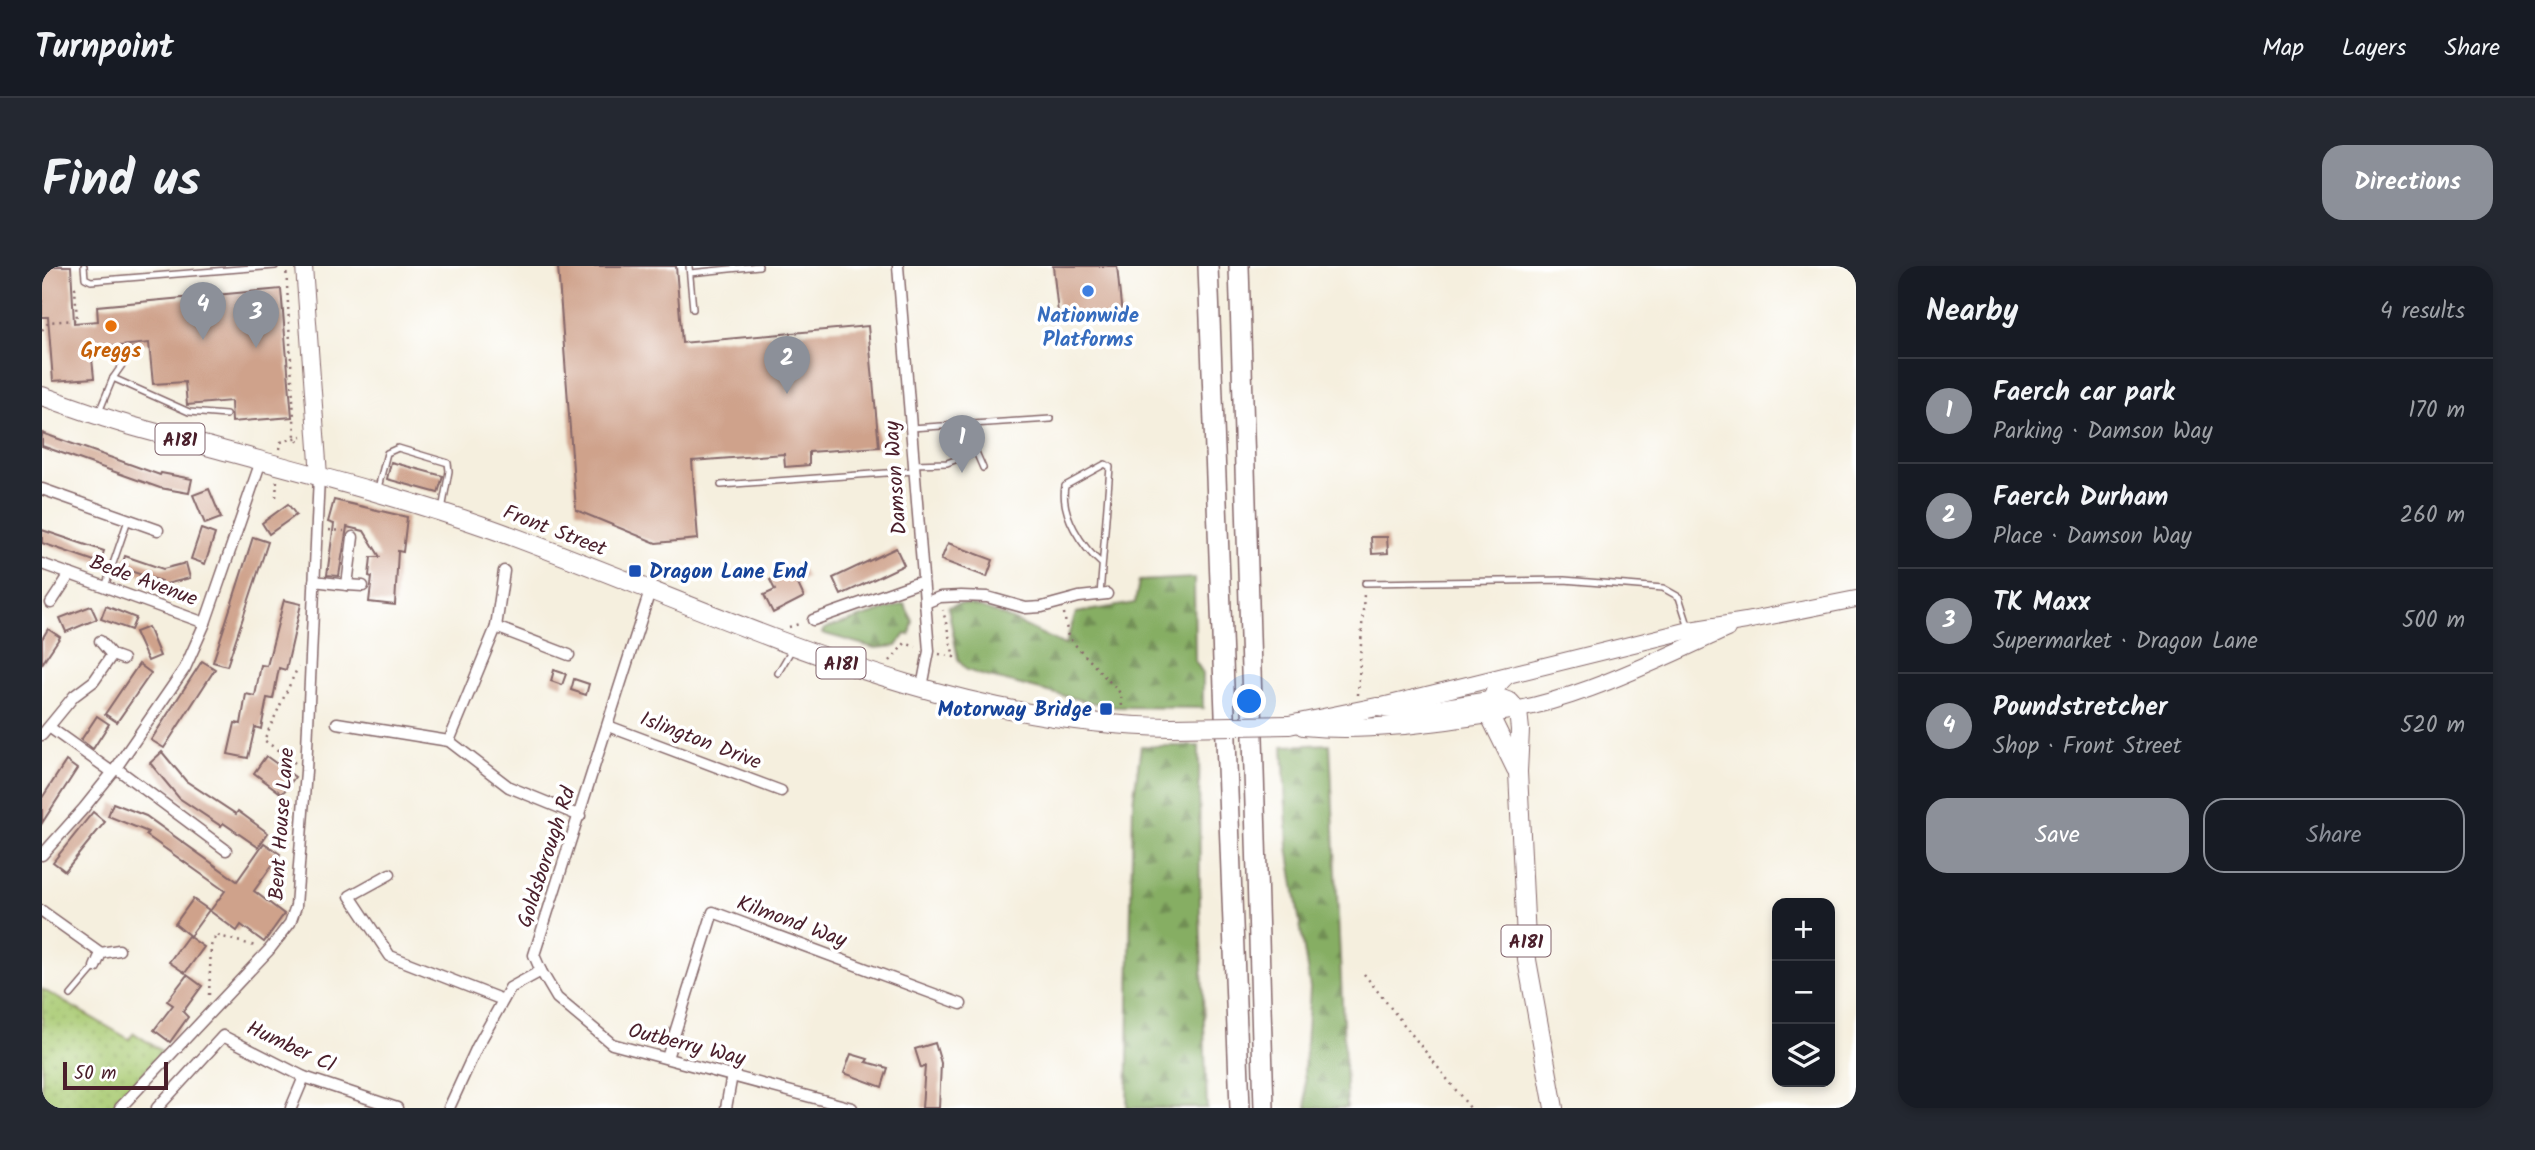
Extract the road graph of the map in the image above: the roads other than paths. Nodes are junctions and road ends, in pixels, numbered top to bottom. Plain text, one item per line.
1 (84, 266) edge
2 (275, 266) edge
3 (304, 266) edge
4 (759, 266) edge
5 (898, 266) edge
6 (1208, 266) edge
7 (1238, 266) edge
8 (690, 270) edge
9 (693, 309) dead end
10 (132, 351) dead end
11 (113, 378) junction
12 (42, 396) edge
13 (98, 415) junction
14 (226, 415) dead end
15 (1051, 419) dead end
16 (911, 428) junction
17 (261, 461) junction
18 (914, 468) junction
19 (983, 468) dead end
20 (319, 476) junction
21 (721, 485) dead end
22 (42, 489) edge
23 (376, 493) junction
24 (441, 513) junction
25 (128, 520) junction
26 (158, 530) dead end
27 (353, 537) road end
28 (42, 564) edge
29 (1102, 565) junction
30 (504, 571) dead end
31 (70, 574) junction
32 (314, 581) junction
33 (923, 582) junction
34 (1365, 583) road end
35 (347, 585) junction
36 (363, 586) dead end
37 (105, 587) junction
38 (650, 591) junction
39 (1104, 595) joint
40 (1856, 599) edge
41 (51, 603) dead end
42 (925, 603) junction
43 (813, 620) dead end
44 (205, 623) junction
45 (496, 627) junction
46 (1691, 637) junction
47 (100, 641) dead end
48 (793, 646) junction
49 (569, 655) dead end
50 (778, 674) dead end
51 (1507, 676) junction
52 (922, 687) junction
53 (1377, 707) junction
54 (1489, 707) junction
55 (1518, 711) junction
56 (337, 723) dead end
57 (1289, 725) junction
58 (608, 726) junction
59 (45, 731) edge
60 (449, 741) junction
61 (114, 770) junction
62 (1518, 772) junction
63 (781, 791) dead end
64 (580, 816) junction
65 (226, 850) dead end
66 (42, 855) edge
67 (390, 874) dead end
68 (42, 911) edge
69 (119, 950) dead end
70 (101, 953) junction
71 (95, 967) joint
72 (541, 971) junction
73 (71, 995) dead end
74 (503, 1000) junction
75 (961, 1004) dead end
76 (667, 1058) junction
77 (732, 1075) junction
78 (303, 1077) junction
79 (120, 1108) edge
80 (157, 1108) edge
81 (291, 1108) edge
82 (397, 1108) edge
83 (449, 1108) edge
84 (726, 1108) edge
85 (852, 1108) edge
86 (1240, 1108) edge
87 (1264, 1108) edge
88 (1554, 1108) edge

1 - 2 lane
3 - 20 main road
4 - 8 lane
5 - 16 street, Damson Way
6 - 86 highway
7 - 87 highway
8 - 9 lane
10 - 11 lane
11 - 13 lane
11 - 14 lane
12 - 13 main road, Front Street / A181
13 - 17 main road, Front Street / A181
15 - 16 lane
16 - 18 street, Damson Way
17 - 20 main road, Front Street / A181
17 - 44 street
18 - 19 lane
18 - 21 lane
18 - 33 street, Damson Way
20 - 23 main road, Front Street / A181
20 - 32 street, Bent House Lane
22 - 25 street
23 - 24 main road, Front Street / A181
23 - 24 lane
24 - 38 main road, Front Street / A181
25 - 26 street
25 - 37 lane
27 - 35 street
28 - 31 street, Bede Avenue
29 - 29 lane
29 - 39 lane
30 - 45 street
31 - 37 street, Bede Avenue
31 - 41 street, Bede Avenue
32 - 35 street
32 - 79 street, Bent House Lane
33 - 42 street, Damson Way
33 - 43 street
34 - 46 lane
35 - 36 street
37 - 44 street, Bede Avenue
38 - 48 main road, Front Street / A181
38 - 58 street, Goldsborough Rd
39 - 42 street
40 - 46 main road
42 - 52 street, Damson Way
44 - 61 street
45 - 49 street
45 - 60 street
46 - 51 main road
46 - 55 main road
47 - 59 street
48 - 50 lane
48 - 52 main road, Front Street / A181
51 - 53 main road
51 - 54 main road
52 - 57 main road, Front Street / A181, bridge
53 - 54 main road, A181
53 - 57 main road, A181
54 - 55 main road, A181
54 - 57 main road, A181
54 - 62 main road, A181
55 - 62 main road, A181
56 - 60 street
58 - 63 street, Islington Drive
58 - 64 street, Goldsborough Rd
59 - 61 street
60 - 64 street
61 - 65 street
61 - 66 street
62 - 88 main road, A181
64 - 72 street, Goldsborough Rd
67 - 74 street
68 - 70 street
69 - 70 street
70 - 71 street
71 - 73 lane
72 - 74 street
72 - 76 street, Outberry Way
74 - 83 street
75 - 76 street, Kilmond Way
76 - 77 street, Outberry Way
77 - 84 street
77 - 85 street, Outberry Way
78 - 80 street, Humber Cl
78 - 81 street
78 - 82 street, Humber Cl

